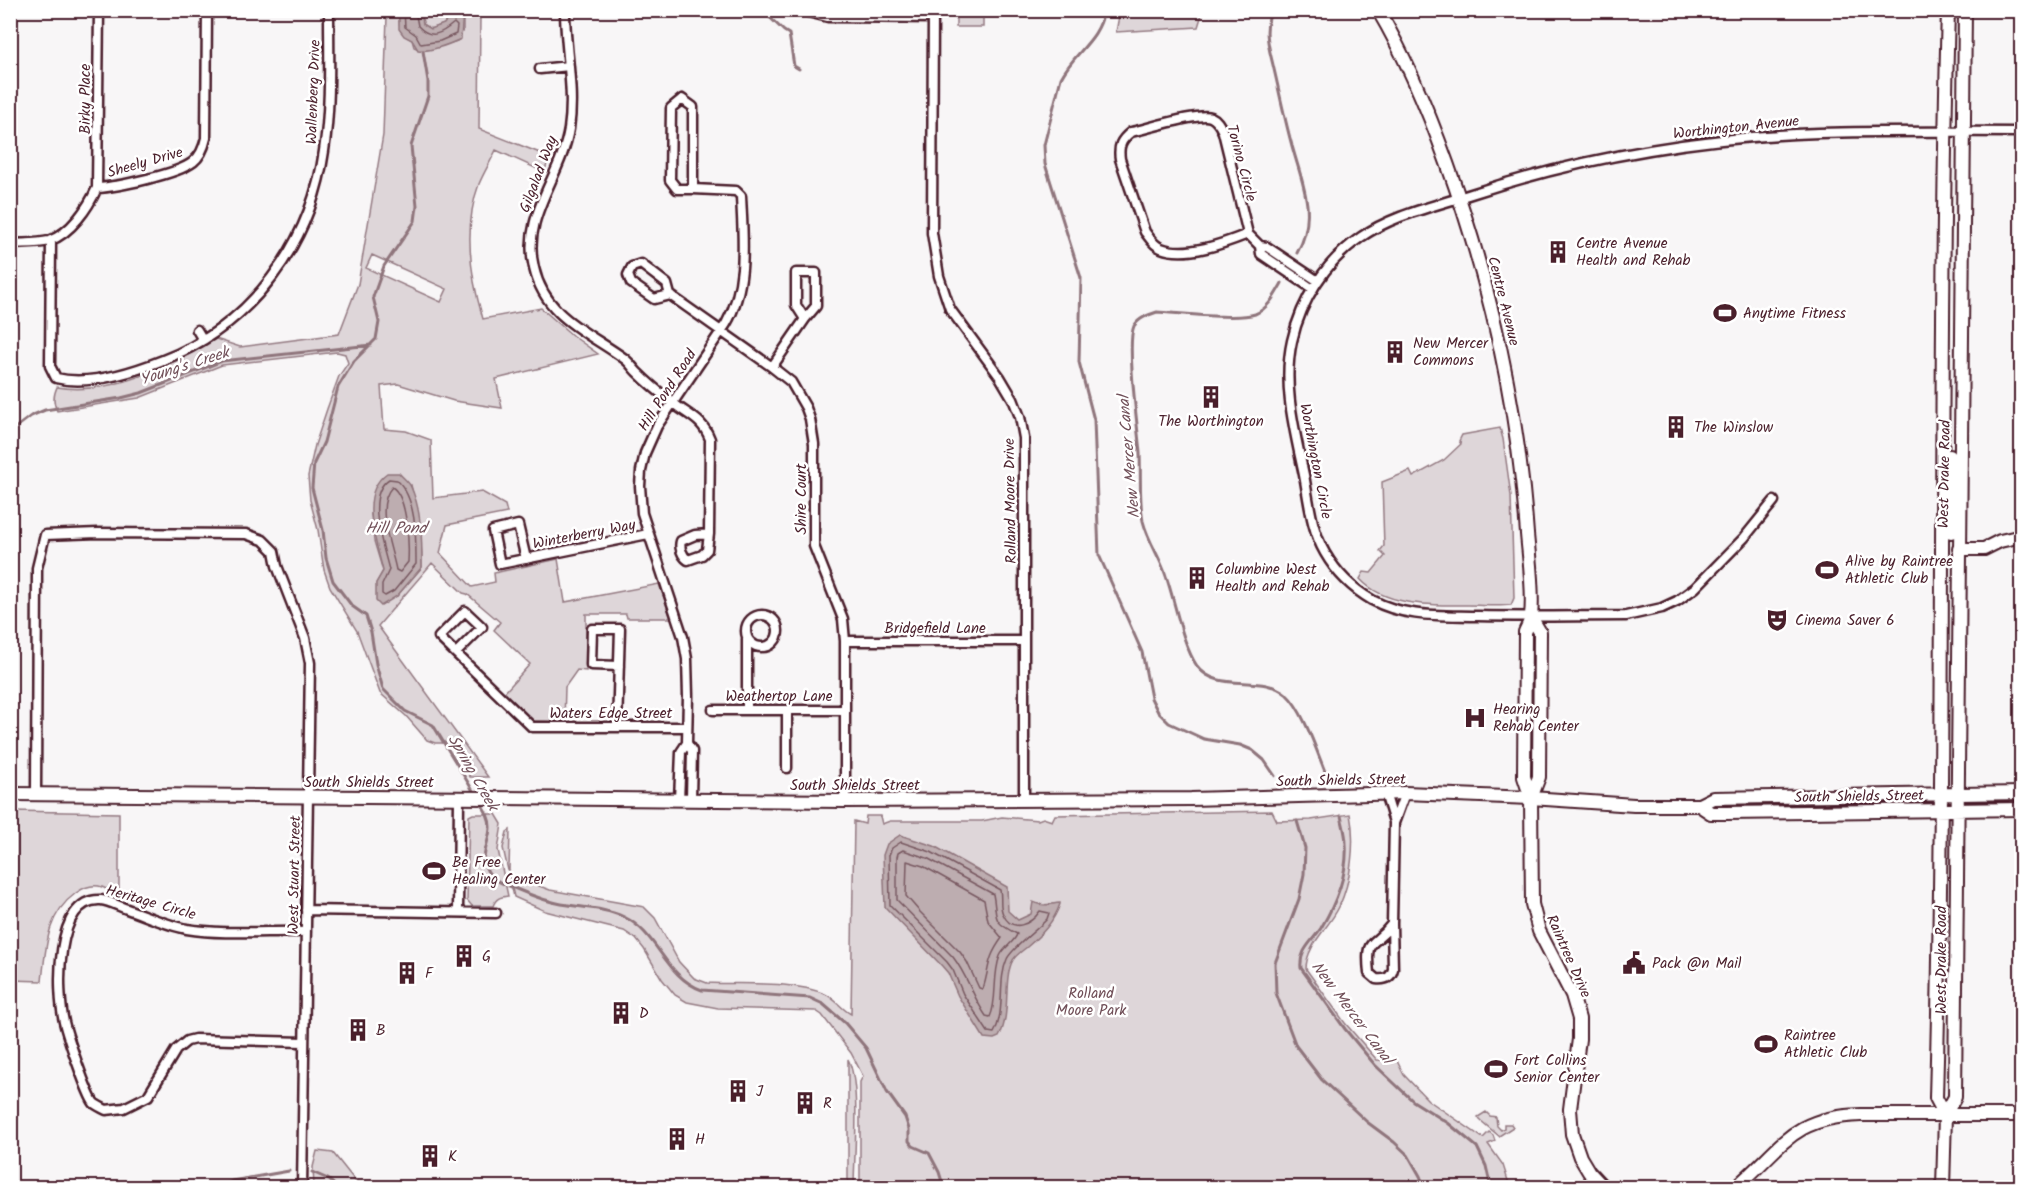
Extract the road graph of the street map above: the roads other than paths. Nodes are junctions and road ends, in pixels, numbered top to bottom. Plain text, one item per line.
1 (99, 10) edge
2 (207, 10) edge
3 (329, 10) edge
4 (565, 10) edge
5 (800, 10) edge
6 (1378, 10) edge
7 (1948, 10) edge
8 (1965, 10) edge
9 (933, 14) edge
10 (569, 66) junction
11 (540, 69) dead end
12 (1945, 132) junction
13 (1963, 132) junction
14 (2022, 132) edge
15 (97, 188) junction
16 (693, 189) junction
17 (1460, 198) junction
18 (1248, 234) junction
19 (51, 240) junction
20 (10, 244) edge
21 (1260, 246) junction
22 (1318, 281) junction
23 (1313, 289) junction
24 (670, 295) junction
25 (805, 318) junction
26 (197, 330) dead end
27 (721, 332) junction
28 (203, 340) junction
29 (772, 367) junction
30 (672, 403) junction
31 (1943, 430) junction
32 (1774, 501) dead end
33 (648, 534) junction
34 (709, 534) dead end
35 (2022, 536) edge
36 (1959, 549) junction
37 (526, 559) junction
38 (1531, 617) junction
39 (747, 639) junction
40 (1024, 641) junction
41 (845, 642) junction
42 (456, 653) junction
43 (619, 666) junction
44 (747, 709) junction
45 (713, 710) dead end
46 (787, 710) junction
47 (845, 710) junction
48 (618, 727) junction
49 (687, 727) junction
50 (787, 768) dead end
51 (1405, 793) junction
52 (1941, 793) junction
53 (1958, 793) junction
54 (2022, 793) edge
55 (10, 794) edge
56 (36, 794) junction
57 (1385, 794) junction
58 (309, 796) junction
59 (1825, 797) junction
60 (464, 798) junction
61 (1531, 798) junction
62 (1024, 799) junction
63 (685, 800) junction
64 (845, 801) junction
65 (1699, 805) junction
66 (1941, 809) junction
67 (1958, 809) junction
68 (2022, 809) edge
69 (1726, 813) junction
70 (1394, 823) junction
71 (306, 910) junction
72 (458, 912) junction
73 (496, 913) dead end
74 (1940, 918) junction
75 (1392, 924) junction
76 (306, 932) junction
77 (1956, 948) junction
78 (1939, 987) junction
79 (304, 1042) junction
80 (1955, 1054) junction
81 (1945, 1115) junction
82 (2022, 1115) edge
83 (302, 1188) edge
84 (1604, 1188) edge
85 (1735, 1188) edge
86 (1943, 1188) edge

1 - 15 street, Birky Place
2 - 15 street, Sheely Drive
3 - 28 street, Wallenberg Drive
4 - 10 street, Gilgalad Way
5 - 9 street
6 - 17 main road, Centre Avenue
7 - 12 main road, West Drake Road
8 - 13 main road, West Drake Road
9 - 40 street, Rolland Moore Drive
10 - 11 street
10 - 30 street, Gilgalad Way
12 - 13 street, Worthington Avenue
12 - 17 street, Worthington Avenue
12 - 31 main road, West Drake Road
13 - 14 street, Worthington Avenue
13 - 36 main road, West Drake Road
15 - 19 street, Sheely Drive
16 - 16 street
16 - 27 street, Hill Pond Road
17 - 22 street, Worthington Circle
17 - 38 main road, Centre Avenue
18 - 18 street, Torino Circle
18 - 21 street
19 - 20 street
19 - 28 street, Wallenberg Drive
21 - 22 street
21 - 23 street
22 - 23 street, Worthington Circle
23 - 38 street, Worthington Circle
24 - 24 street, Shire Court
24 - 27 street, Shire Court
25 - 25 street
25 - 29 street
26 - 28 street
27 - 29 street, Shire Court
27 - 30 street, Hill Pond Road
29 - 41 street, Shire Court
30 - 33 street, Hill Pond Road
30 - 34 street, Gilgalad Way
31 - 36 main road
31 - 52 main road, West Drake Road
32 - 38 street, Worthington Circle
33 - 37 street, Winterberry Way
33 - 49 street, Hill Pond Road
35 - 36 main road
36 - 53 main road, West Drake Road
37 - 37 street, Winterberry Way
38 - 61 main road, Centre Avenue
39 - 39 street
39 - 44 street
40 - 41 street, Bridgefield Lane
40 - 62 street, Rolland Moore Drive
41 - 47 street, Shire Court
42 - 42 street, Waters Edge Street
42 - 48 street, Waters Edge Street
43 - 43 street
43 - 48 street
44 - 45 street, Weathertop Lane
44 - 46 street, Weathertop Lane
46 - 47 street, Weathertop Lane
46 - 50 street
47 - 64 street, Shire Court
48 - 49 street, Waters Edge Street
49 - 63 street, Hill Pond Road
51 - 57 main road, South Shields Street
51 - 61 main road, South Shields Street
51 - 70 street
52 - 53 main road, South Shields Street
52 - 59 main road, South Shields Street
52 - 66 main road, West Drake Road
53 - 54 main road, South Shields Street
53 - 67 main road, West Drake Road
55 - 56 main road, South Shields Street
56 - 58 main road, South Shields Street
56 - 58 street, West Stuart Street
57 - 62 main road, South Shields Street
57 - 70 street
58 - 60 main road, South Shields Street
58 - 71 street, West Stuart Street
59 - 65 main road, South Shields Street
59 - 69 main road
60 - 63 main road, South Shields Street
60 - 72 street
61 - 65 main road, South Shields Street
61 - 84 main road, Raintree Drive
62 - 64 main road, South Shields Street
63 - 64 main road, South Shields Street
65 - 69 main road, South Shields Street
66 - 67 main road, South Shields Street
66 - 69 main road, South Shields Street
66 - 74 main road, West Drake Road
67 - 68 main road, South Shields Street
67 - 77 main road, West Drake Road
70 - 75 street
71 - 72 street
71 - 76 street, West Stuart Street
72 - 73 street
74 - 77 main road
74 - 78 main road, West Drake Road
75 - 75 street
76 - 79 street, West Stuart Street
76 - 79 street, Heritage Circle
77 - 80 main road, West Drake Road
78 - 80 main road
78 - 81 main road, West Drake Road
79 - 83 street, West Stuart Street
80 - 81 main road, West Drake Road
81 - 82 main road
81 - 85 main road
81 - 86 main road, West Drake Road

